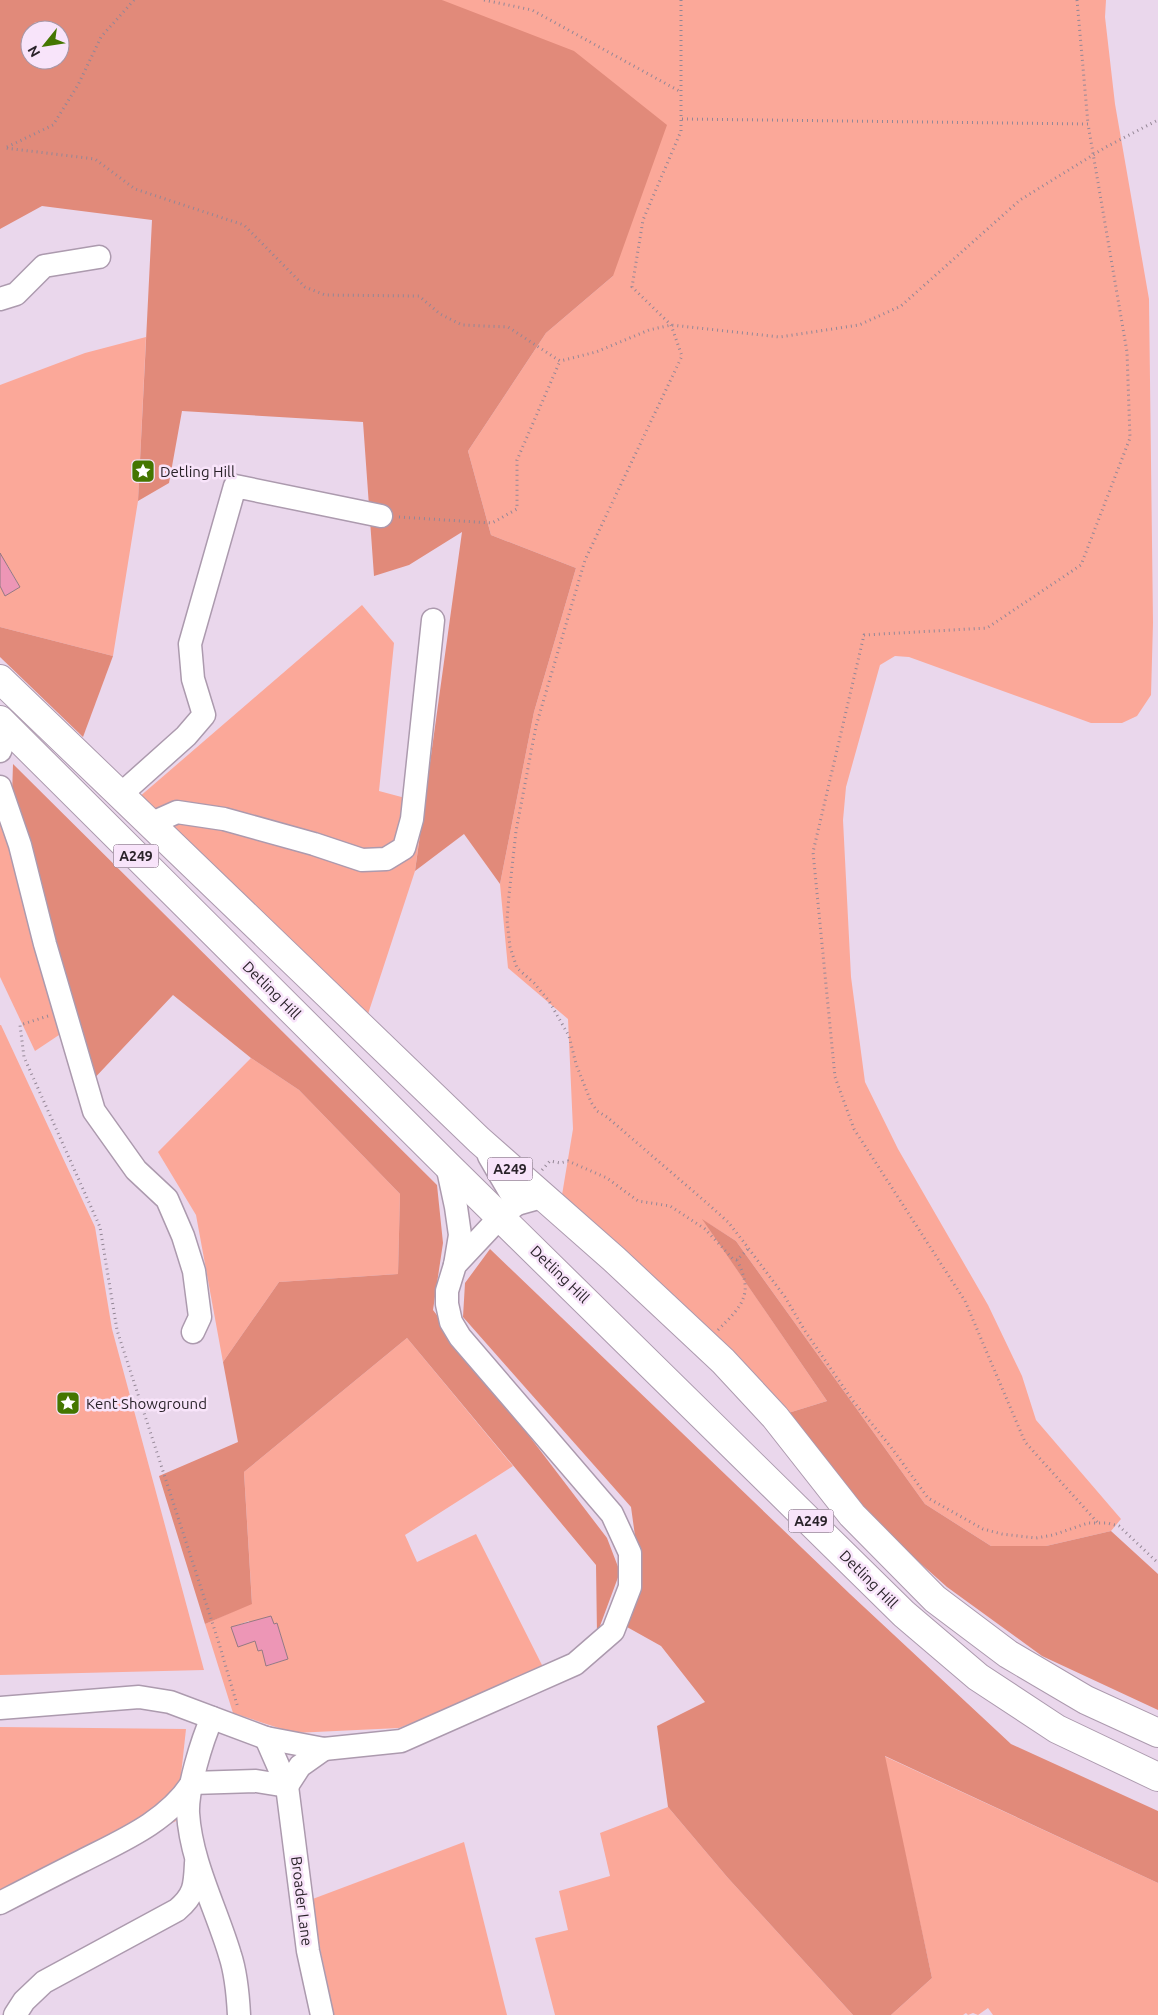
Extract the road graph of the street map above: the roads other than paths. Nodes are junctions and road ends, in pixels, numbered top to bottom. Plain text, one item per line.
1 (99, 257) dead end
2 (0, 300) edge
3 (381, 516) road end
4 (433, 620) dead end
5 (0, 678) edge
6 (3, 734) edge
7 (0, 787) edge
8 (120, 796) junction
9 (150, 824) junction
10 (447, 1165) junction
11 (515, 1206) junction
12 (456, 1207) junction
13 (455, 1266) junction
14 (193, 1332) dead end
15 (0, 1708) edge
16 (212, 1718) junction
17 (1158, 1733) edge
18 (266, 1738) junction
19 (324, 1749) junction
20 (1158, 1777) edge
21 (192, 1783) junction
22 (287, 1786) junction
23 (196, 1859) junction
24 (0, 1903) edge
25 (15, 2015) edge
26 (239, 2015) edge
27 (322, 2015) edge

1 - 2 street
3 - 8 street
4 - 9 street
5 - 8 highway, Detling Hill / A249
6 - 10 highway, Detling Hill / A249
7 - 14 street
8 - 9 highway, Detling Hill / A249
9 - 11 highway, Detling Hill / A249
10 - 11 highway, Detling Hill / A249
10 - 12 street
11 - 12 street
11 - 13 street
11 - 17 highway, Detling Hill / A249
11 - 20 highway, Detling Hill / A249
12 - 13 street
13 - 19 street
15 - 16 street
16 - 18 street
16 - 21 street
18 - 19 street
18 - 22 street, Broader Lane
19 - 22 street
21 - 22 street
21 - 23 street
21 - 24 street
22 - 27 street, Broader Lane
23 - 25 street
23 - 26 street

